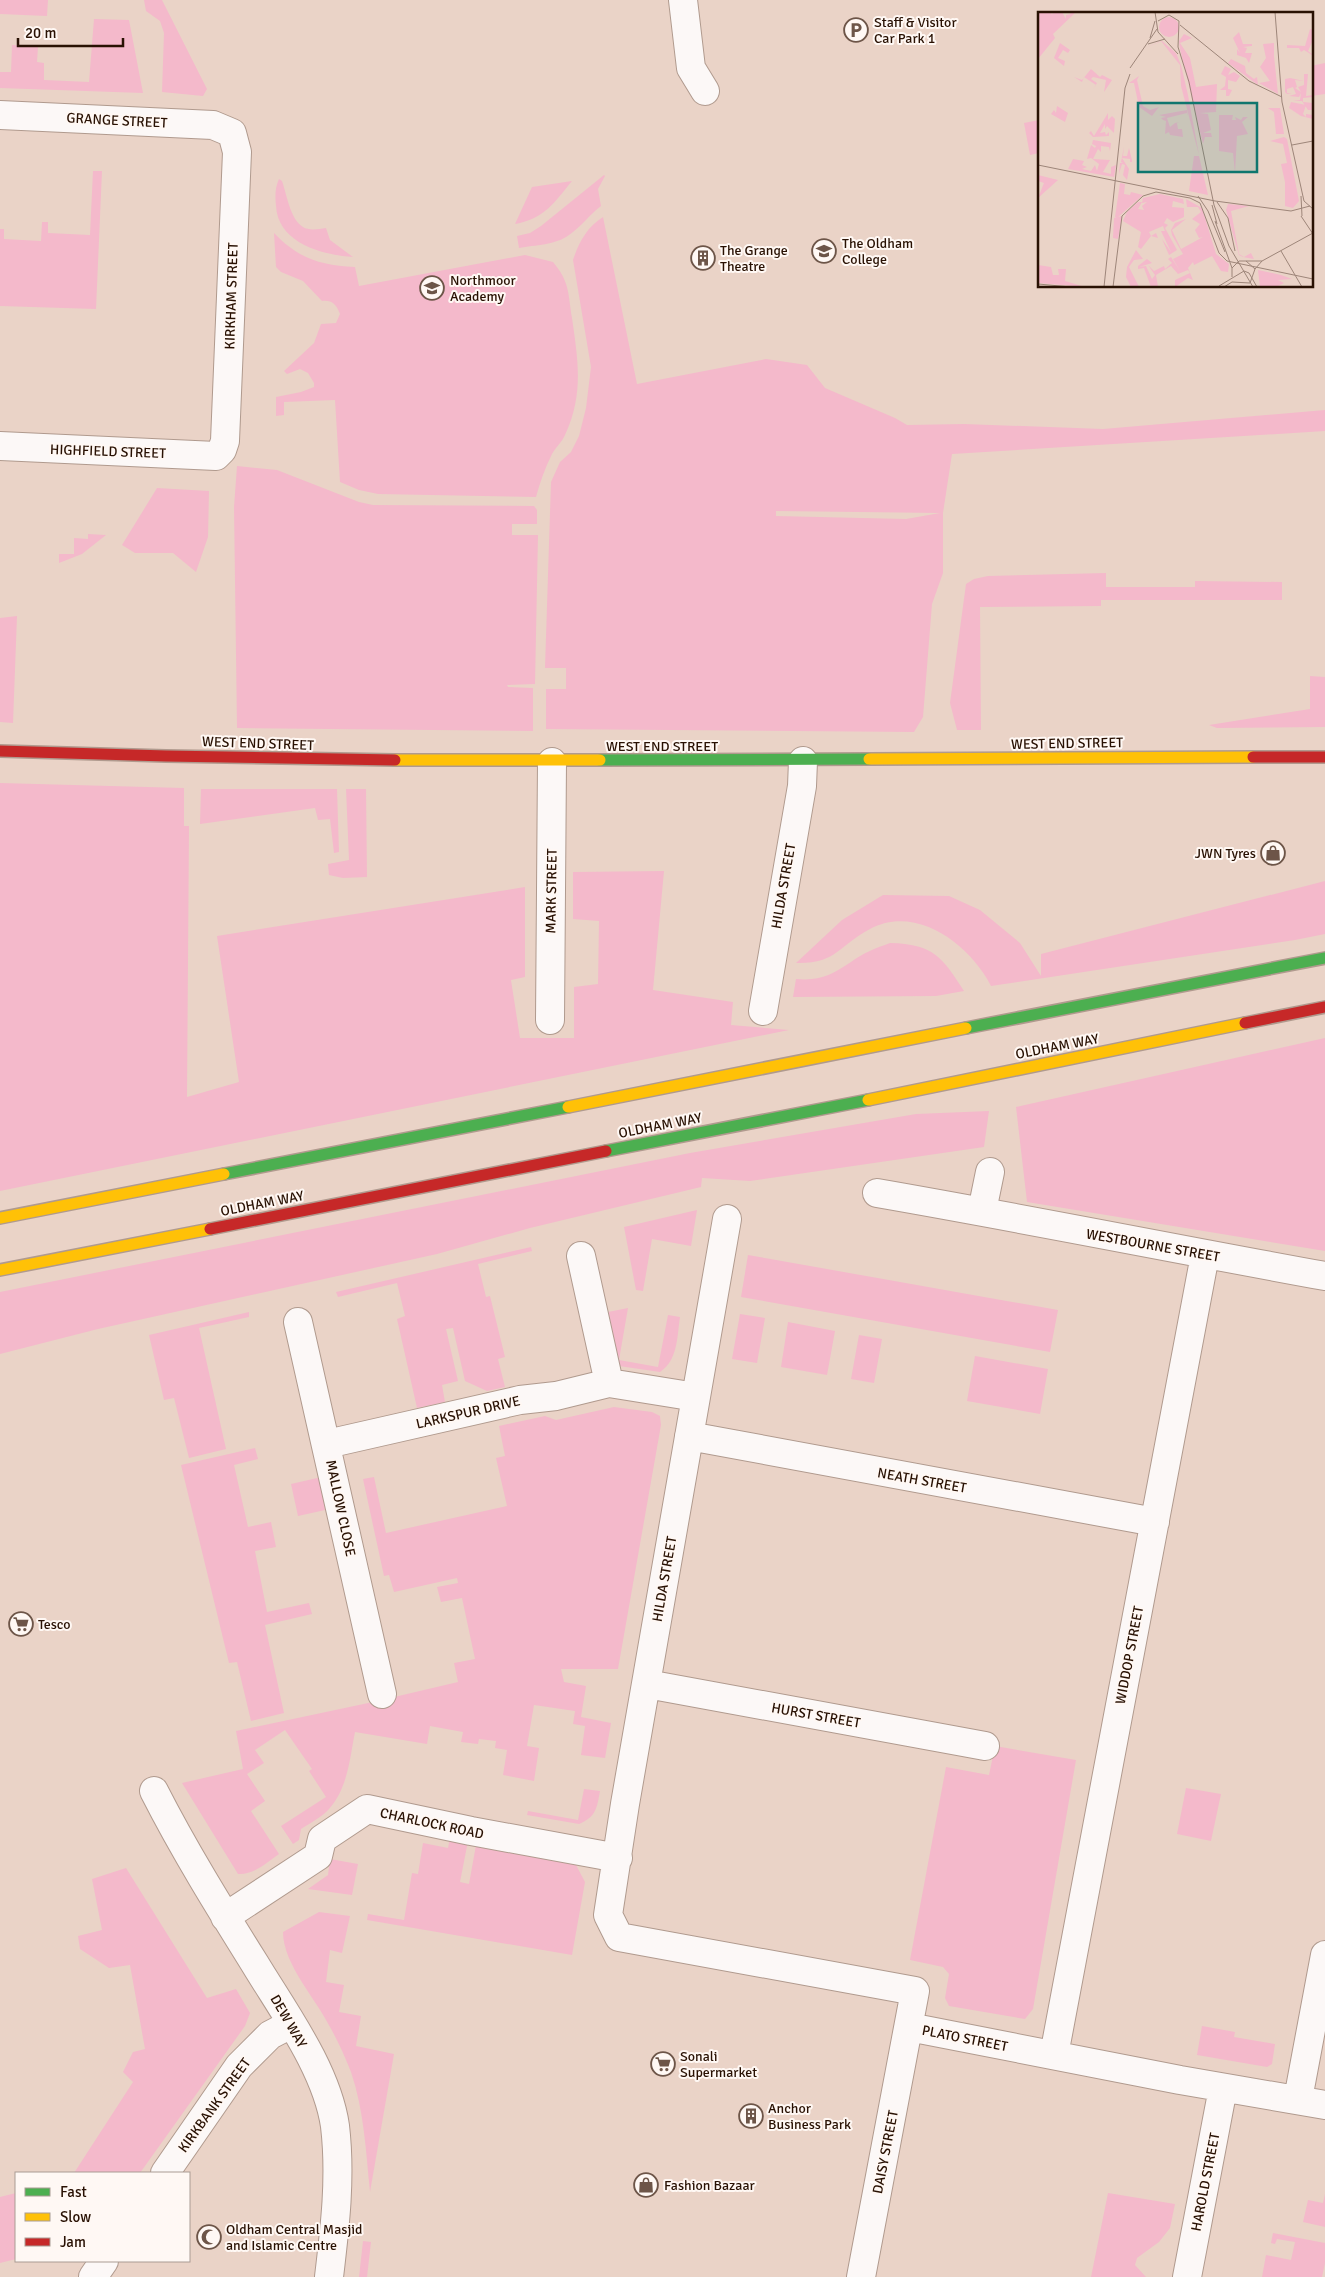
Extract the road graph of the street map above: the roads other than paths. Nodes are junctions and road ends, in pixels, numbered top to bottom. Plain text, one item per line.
1 (683, 0) edge
2 (705, 91) dead end
3 (0, 115) edge
4 (232, 133) joint
5 (0, 446) edge
6 (216, 456) joint
7 (0, 751) edge
8 (1325, 757) edge
9 (803, 761) junction
10 (552, 762) junction
11 (1325, 958) edge
12 (1325, 1007) edge
13 (763, 1011) dead end
14 (550, 1020) dead end
15 (990, 1172) dead end
16 (877, 1193) dead end
17 (982, 1211) junction
18 (0, 1218) edge
19 (727, 1219) dead end
20 (1205, 1255) junction
21 (582, 1256) dead end
22 (0, 1270) edge
23 (1325, 1276) edge
24 (298, 1322) dead end
25 (609, 1383) junction
26 (696, 1398) junction
27 (689, 1436) junction
28 (327, 1444) junction
29 (1155, 1522) junction
30 (647, 1684) junction
31 (382, 1694) dead end
32 (985, 1746) dead end
33 (154, 1791) dead end
34 (618, 1858) junction
35 (225, 1917) junction
36 (619, 1937) joint
37 (1325, 1955) edge
38 (291, 2024) junction
39 (909, 2027) junction
40 (1054, 2055) junction
41 (1223, 2088) junction
42 (1298, 2099) junction
43 (1325, 2105) edge
44 (166, 2172) edge
45 (103, 2262) edge
46 (93, 2277) edge
47 (329, 2277) edge
48 (861, 2277) edge
49 (1187, 2277) edge

1 - 2 street
3 - 4 street, GRANGE STREET
4 - 6 street, KIRKHAM STREET
5 - 6 street, HIGHFIELD STREET
7 - 10 main road, WEST END STREET
8 - 9 main road, WEST END STREET
9 - 10 main road, WEST END STREET
9 - 13 street, HILDA STREET
10 - 14 street, MARK STREET
11 - 18 main road
12 - 22 main road, OLDHAM WAY
15 - 17 street
16 - 17 street, WESTBOURNE STREET
17 - 20 street, WESTBOURNE STREET
19 - 26 street, HILDA STREET
20 - 23 street, WESTBOURNE STREET
20 - 29 street, WIDDOP STREET
21 - 25 street
24 - 28 street, MALLOW CLOSE
25 - 26 street, LARKSPUR DRIVE
25 - 28 street, LARKSPUR DRIVE
26 - 27 street, HILDA STREET
27 - 29 street, NEATH STREET
27 - 30 street, HILDA STREET
28 - 31 street, MALLOW CLOSE
29 - 40 street, WIDDOP STREET
30 - 32 street, HURST STREET
30 - 34 street, HILDA STREET
33 - 35 street, DEW WAY
34 - 35 street, CHARLOCK ROAD
34 - 36 street, HILDA STREET
35 - 38 street, DEW WAY
36 - 39 street, PLATO STREET
37 - 42 street
38 - 44 street, KIRKBANK STREET
38 - 47 street, DEW WAY
39 - 40 street, PLATO STREET
39 - 48 street, DAISY STREET
40 - 41 street, PLATO STREET
41 - 42 street, PLATO STREET
41 - 49 street, HAROLD STREET
42 - 43 street, PLATO STREET
45 - 46 street

